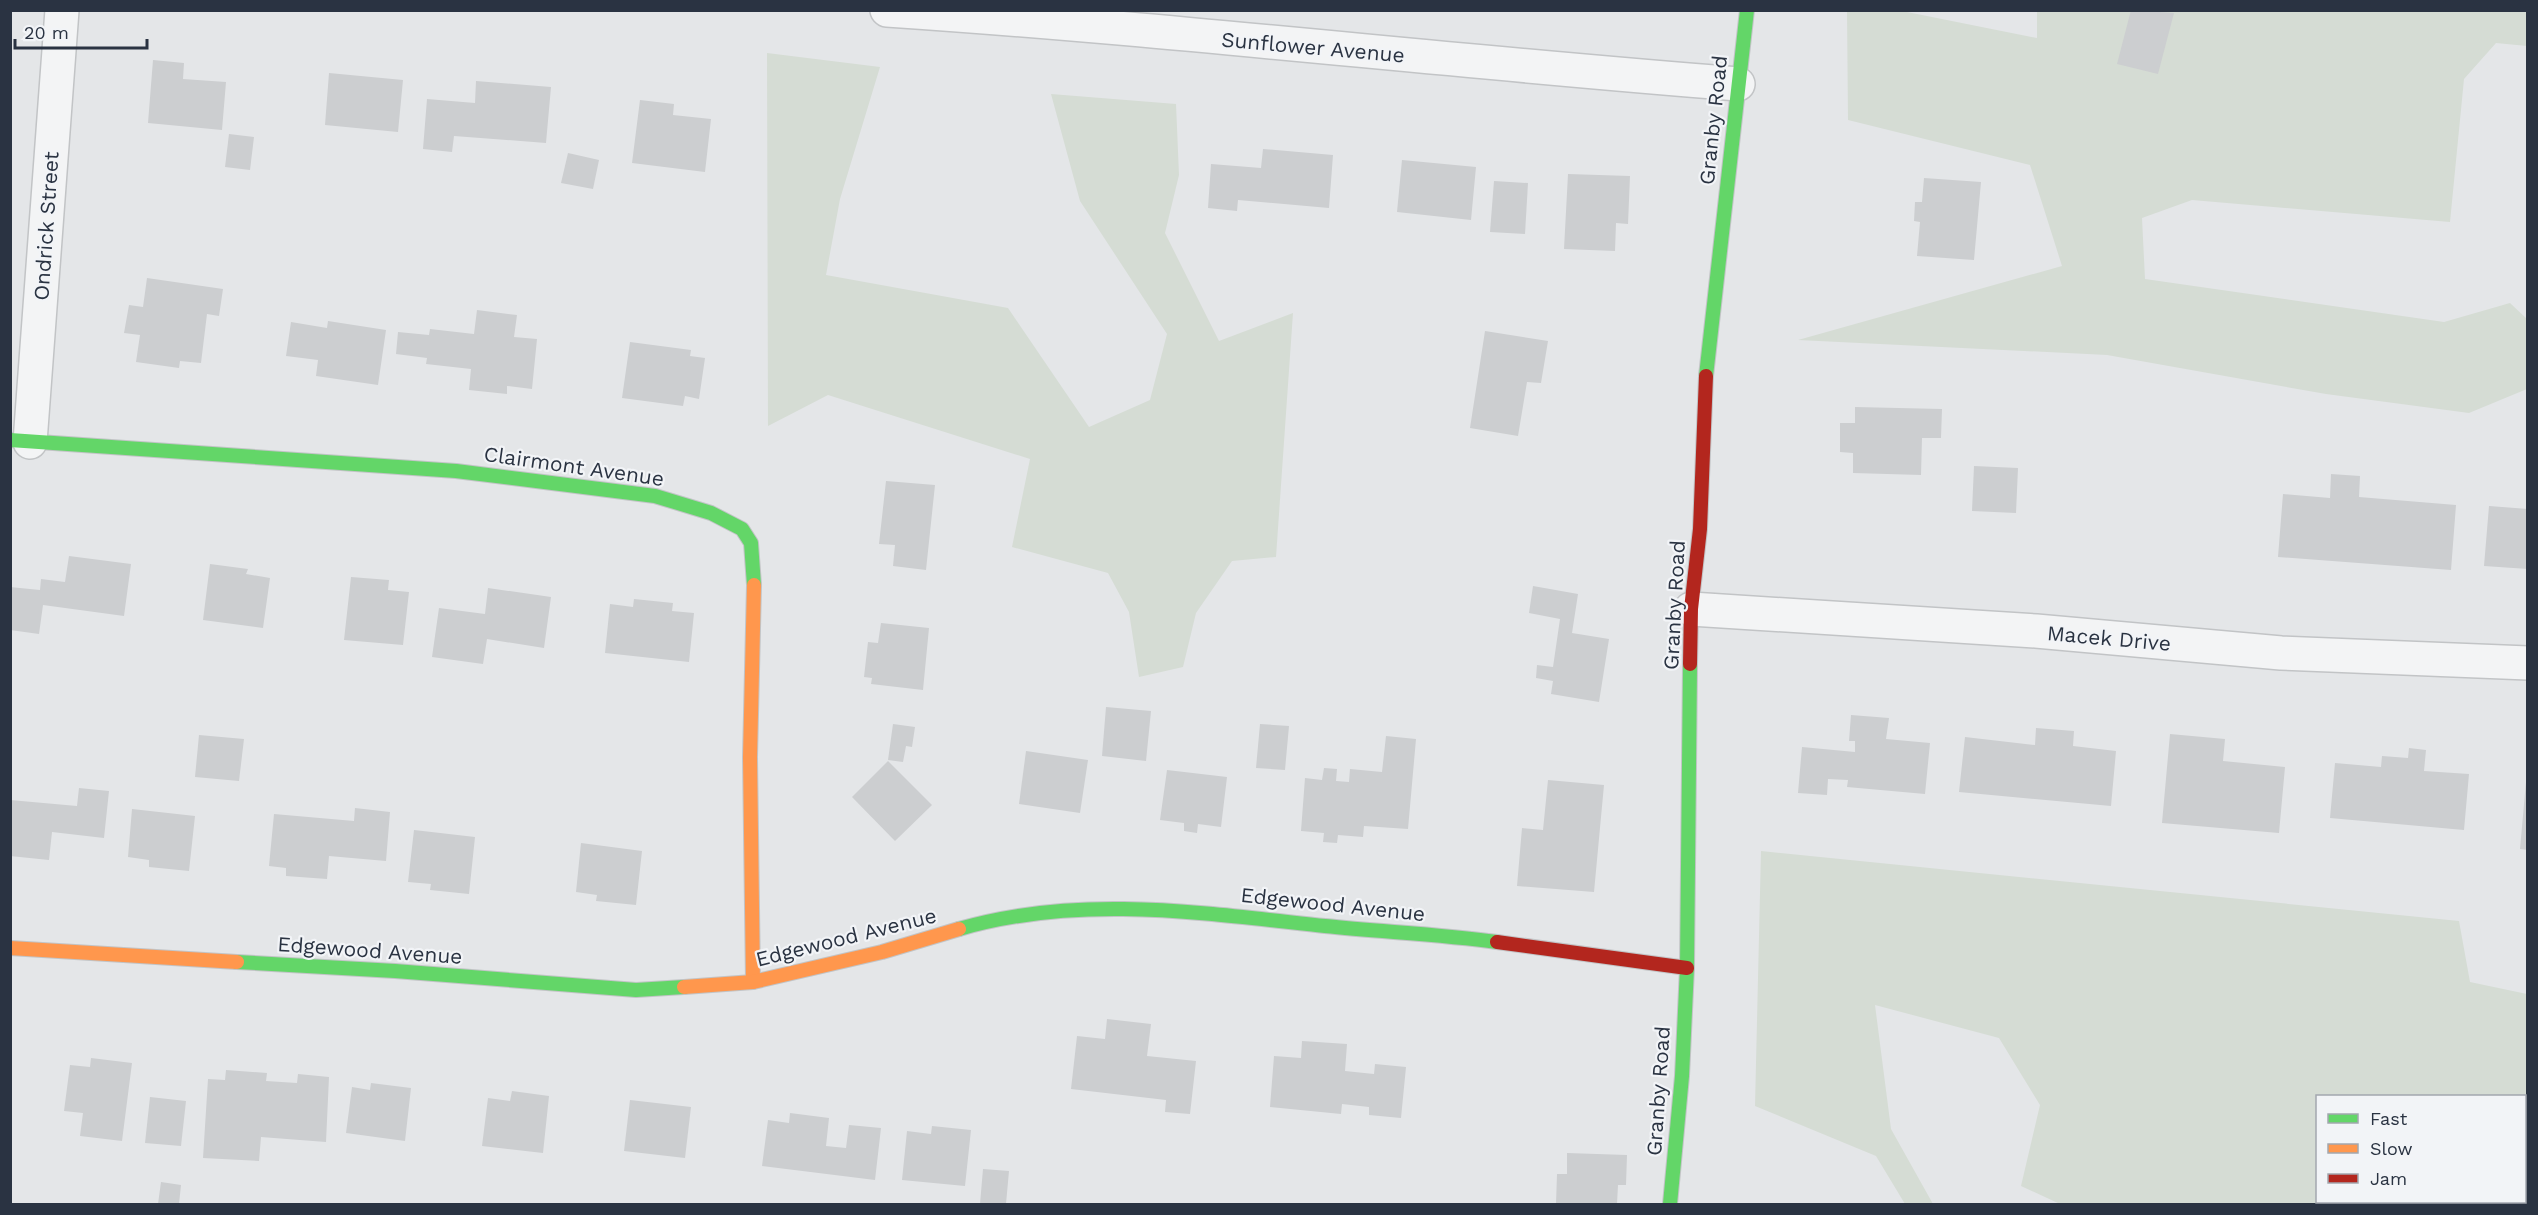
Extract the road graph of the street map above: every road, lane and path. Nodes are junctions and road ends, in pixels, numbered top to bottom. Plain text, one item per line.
1 (62, 10) edge
2 (887, 10) edge
3 (1747, 10) edge
4 (1738, 84) junction
5 (20, 441) edge
6 (1691, 609) junction
7 (2528, 663) edge
8 (10, 948) edge
9 (1687, 968) junction
10 (753, 982) junction
11 (1670, 1204) edge

1 - 5 street, Ondrick Street
2 - 4 street, Sunflower Avenue
3 - 4 street, Granby Road
4 - 6 street, Granby Road
5 - 10 street, Clairmont Avenue
6 - 7 street, Macek Drive
6 - 9 street, Granby Road
8 - 10 street, Edgewood Avenue
9 - 10 street, Edgewood Avenue
9 - 11 street, Granby Road

